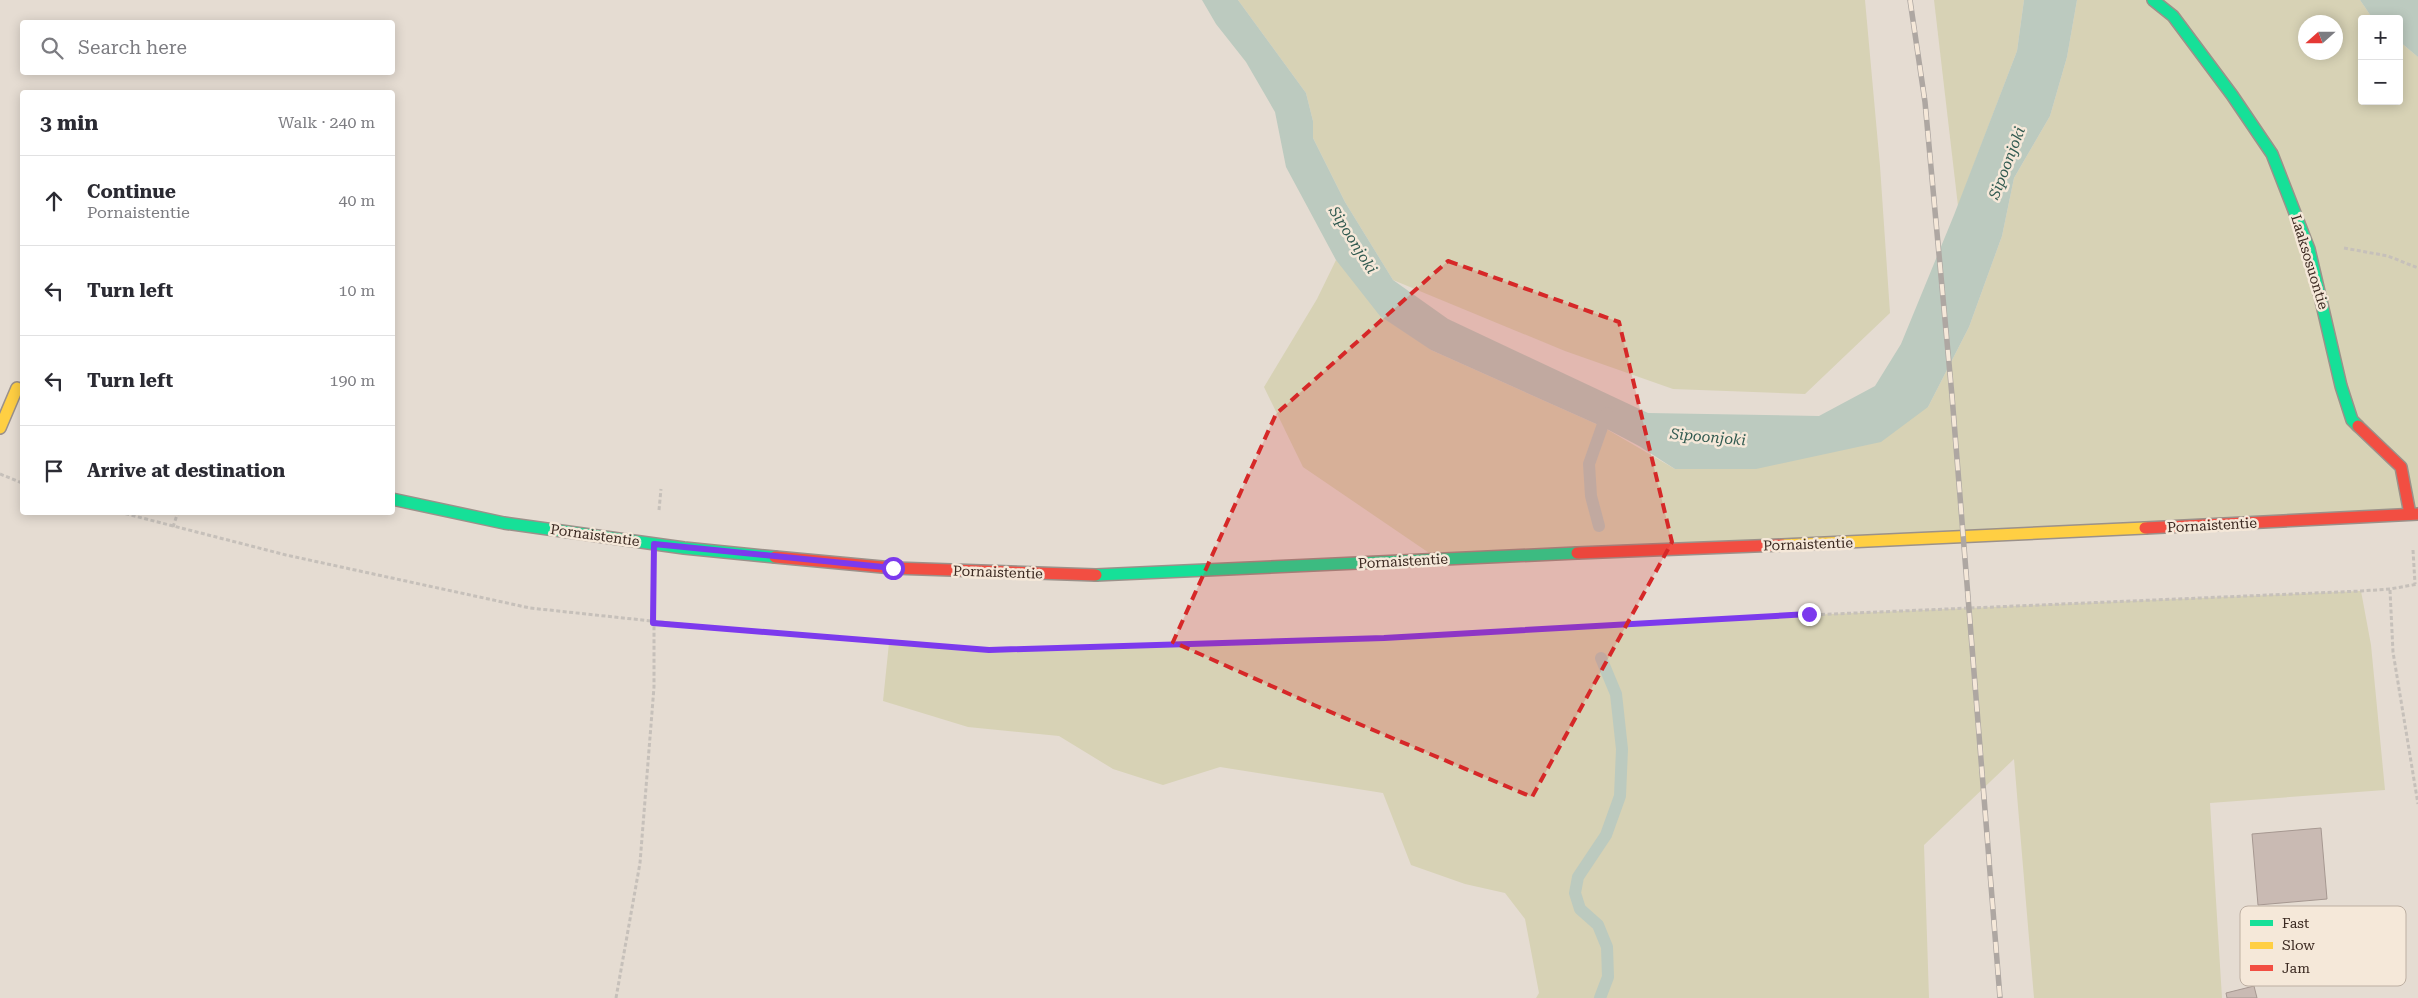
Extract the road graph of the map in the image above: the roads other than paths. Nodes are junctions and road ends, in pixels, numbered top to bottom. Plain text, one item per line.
1 (2153, 0) edge
2 (16, 388) edge
3 (0, 428) edge
4 (395, 500) edge
5 (2414, 514) edge

1 - 5 street, Laaksosuontie
2 - 3 street
4 - 5 street, Pornaistentie

